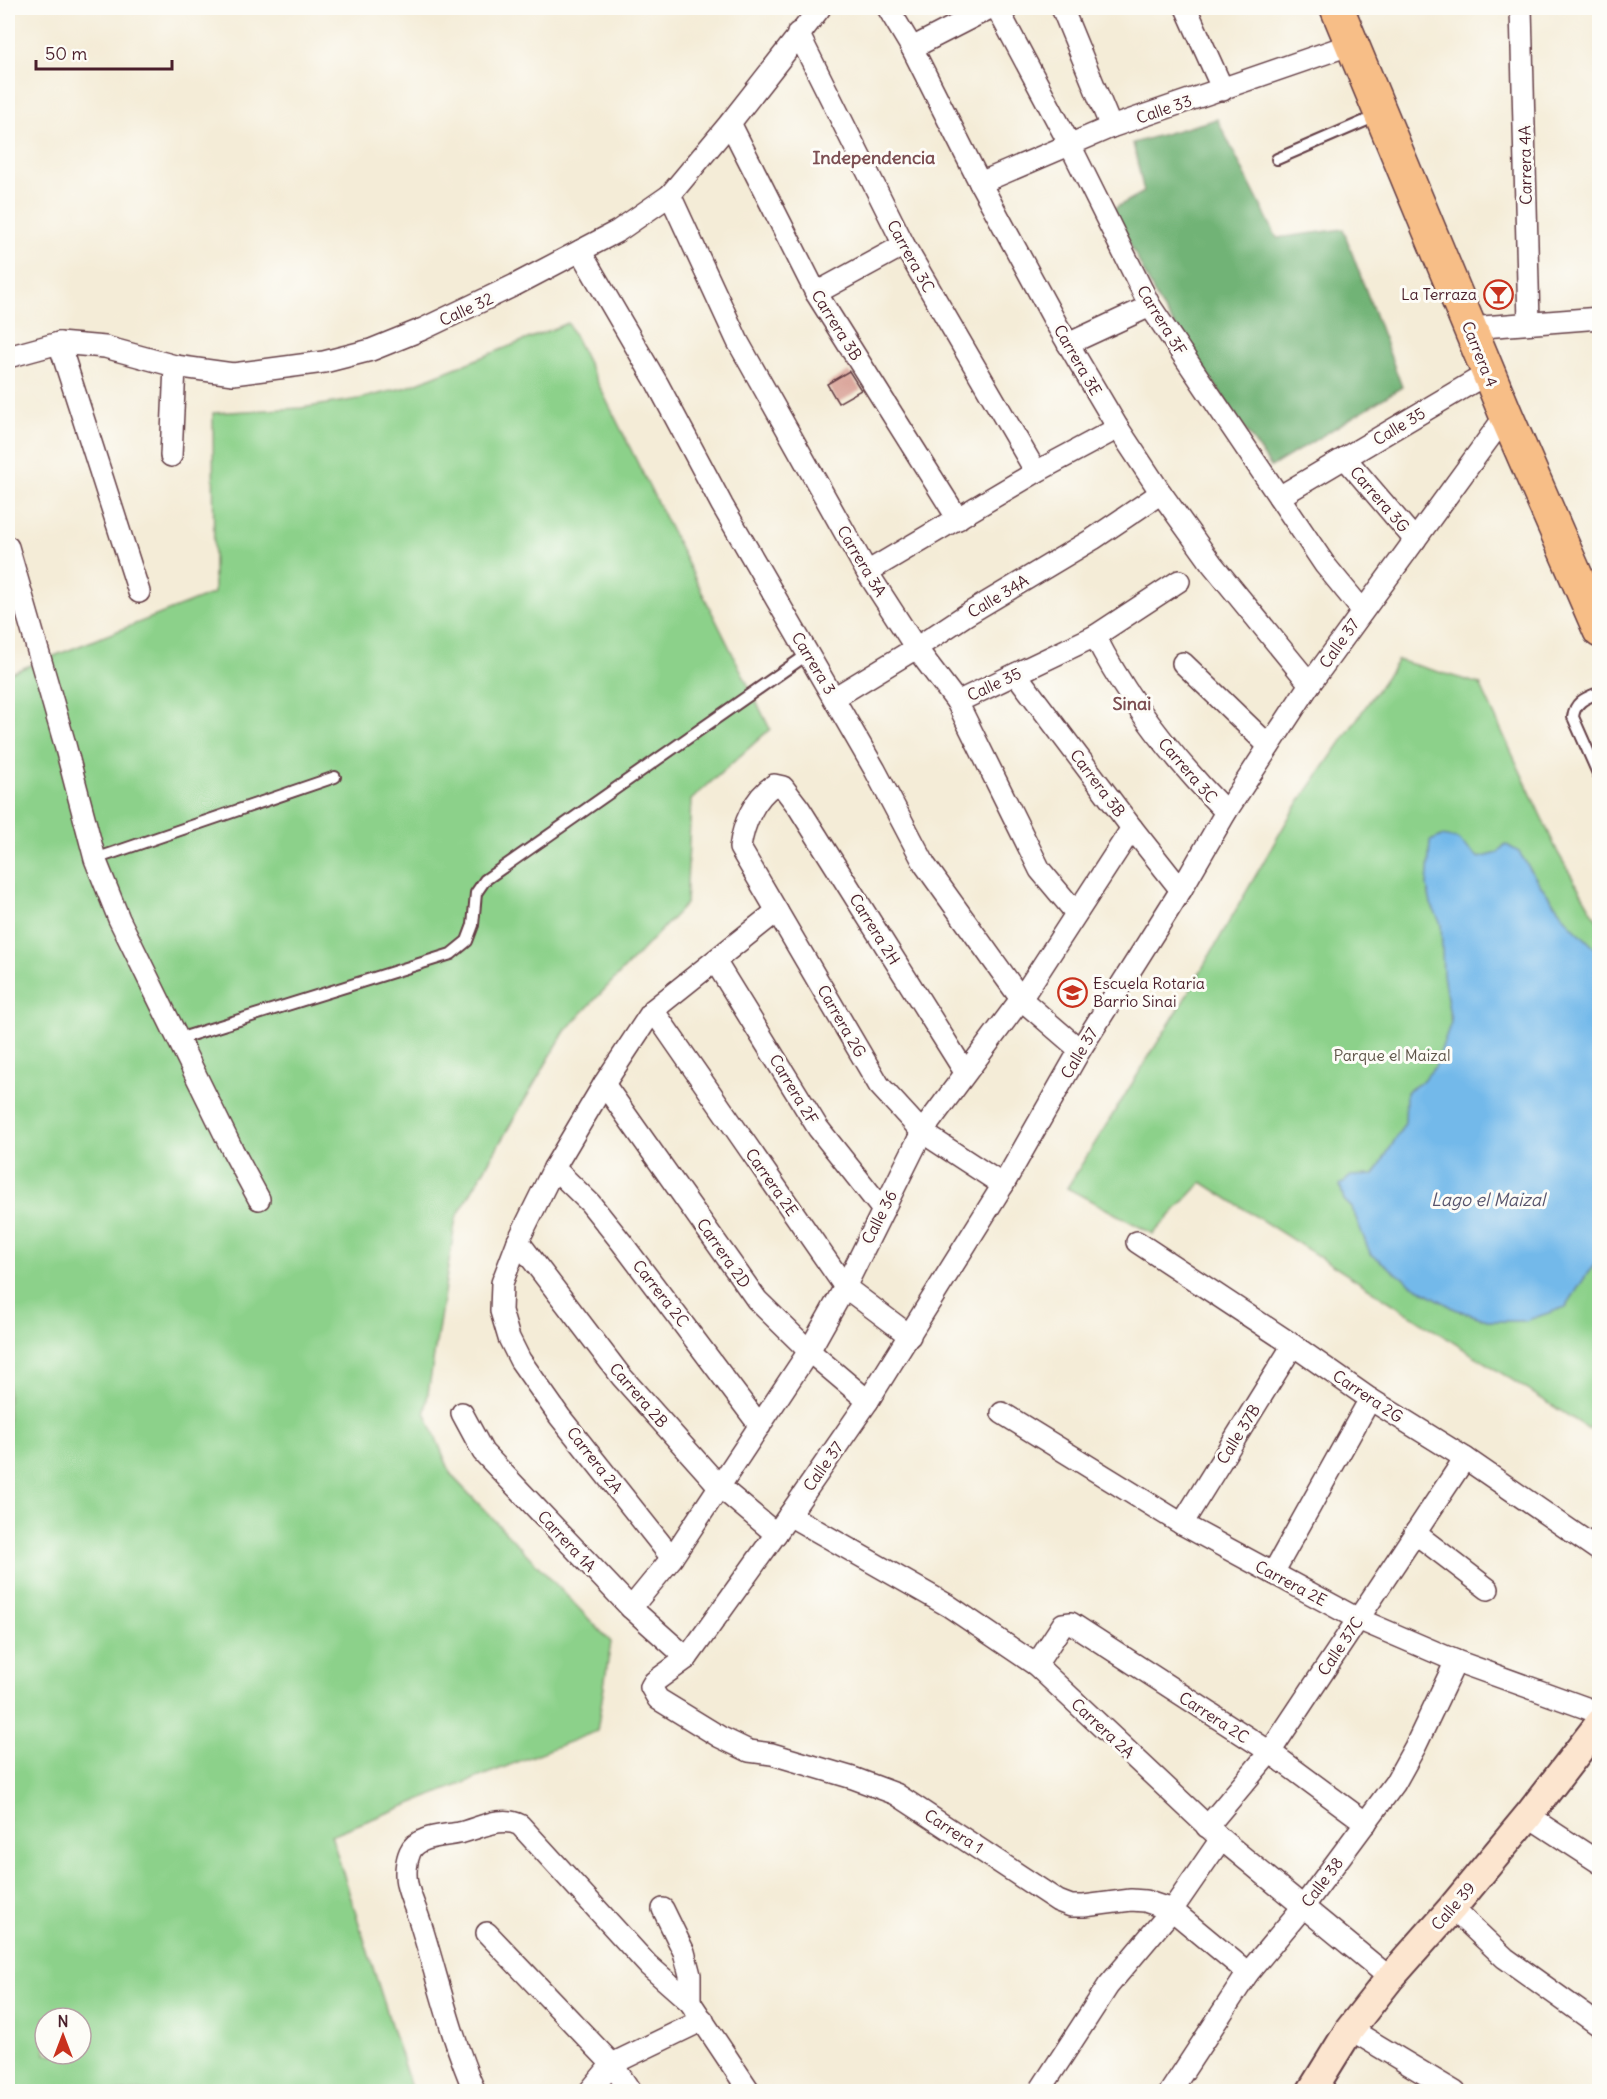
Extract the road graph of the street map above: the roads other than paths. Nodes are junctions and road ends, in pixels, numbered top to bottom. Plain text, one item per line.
1 (820, 8) edge
2 (888, 8) edge
3 (990, 8) edge
4 (997, 8) edge
5 (1062, 8) edge
6 (1186, 8) edge
7 (1337, 8) edge
8 (1521, 8) edge
9 (798, 33) junction
10 (1352, 44) junction
11 (912, 48) junction
12 (1222, 90) junction
13 (1381, 114) junction
14 (730, 123) junction
15 (1111, 127) junction
16 (1070, 145) junction
17 (1277, 159) dead end
18 (980, 183) junction
19 (670, 195) junction
20 (904, 245) junction
21 (580, 251) junction
22 (816, 292) junction
23 (1150, 306) junction
24 (1599, 318) edge
25 (1529, 324) junction
26 (1470, 328) junction
27 (59, 343) junction
28 (1068, 344) junction
29 (8, 357) edge
30 (175, 366) junction
31 (1488, 373) junction
32 (1506, 416) junction
33 (1118, 428) junction
34 (171, 456) dead end
35 (1345, 458) junction
36 (1036, 472) junction
37 (1161, 493) junction
38 (1279, 497) junction
39 (958, 519) junction
40 (1415, 540) junction
41 (8, 547) edge
42 (867, 572) junction
43 (1179, 581) dead end
44 (140, 592) dead end
45 (1362, 610) junction
46 (1599, 632) edge
47 (1095, 636) junction
48 (916, 648) junction
49 (808, 654) junction
50 (1183, 663) dead end
51 (1016, 674) junction
52 (1310, 684) junction
53 (1599, 692) edge
54 (834, 698) junction
55 (957, 702) junction
56 (1269, 746) junction
57 (334, 777) dead end
58 (1599, 778) edge
59 (783, 787) joint
60 (1226, 812) junction
61 (1132, 828) junction
62 (95, 859) junction
63 (1181, 890) junction
64 (777, 911) junction
65 (1076, 913) junction
66 (715, 961) junction
67 (1021, 999) junction
68 (653, 1010) junction
69 (178, 1039) junction
70 (1080, 1050) junction
71 (965, 1072) junction
72 (604, 1084) junction
73 (922, 1132) junction
74 (554, 1168) junction
75 (1003, 1185) junction
76 (259, 1199) dead end
77 (882, 1210) junction
78 (518, 1241) junction
79 (1137, 1242) dead end
80 (844, 1287) junction
81 (910, 1336) junction
82 (1293, 1345) junction
83 (809, 1351) junction
84 (1370, 1399) junction
85 (868, 1401) junction
86 (462, 1413) dead end
87 (1002, 1413) dead end
88 (760, 1426) junction
89 (1465, 1458) junction
90 (719, 1486) junction
91 (789, 1515) junction
92 (1182, 1524) junction
93 (1415, 1533) junction
94 (776, 1534) junction
95 (1599, 1551) edge
96 (672, 1558) junction
97 (1273, 1573) junction
98 (1488, 1589) dead end
99 (631, 1608) junction
100 (1358, 1619) junction
101 (687, 1658) junction
102 (1456, 1661) junction
103 (1036, 1665) junction
104 (651, 1687) joint
105 (1599, 1713) edge
106 (1599, 1723) edge
107 (1270, 1752) junction
108 (1528, 1816) junction
109 (1366, 1823) junction
110 (1214, 1833) junction
111 (1599, 1863) edge
112 (1303, 1907) junction
113 (1452, 1908) junction
114 (663, 1909) dead end
115 (1173, 1910) junction
116 (487, 1933) dead end
117 (1248, 1973) junction
118 (1389, 1978) junction
119 (690, 2002) junction
120 (703, 2020) junction
121 (1599, 2026) edge
122 (1350, 2029) junction
123 (612, 2064) junction
124 (475, 2091) edge
125 (589, 2091) edge
126 (631, 2091) edge
127 (750, 2091) edge
128 (1039, 2091) edge
129 (1170, 2091) edge
130 (1311, 2091) edge
131 (1455, 2091) edge

1 - 9 street, Calle 32
2 - 11 street, Carrera 3E
3 - 11 street
4 - 16 street, Carrera 3F
5 - 15 street
6 - 12 street
7 - 10 main road, Carrera 4
8 - 25 street, Carrera 4A
9 - 14 street, Calle 32
9 - 20 street, Carrera 3C
10 - 12 street, Calle 33
10 - 13 main road, Carrera 4
11 - 18 street, Carrera 3E
12 - 15 street, Calle 33
13 - 17 lane
13 - 26 main road, Carrera 4
14 - 19 street, Calle 32
14 - 22 street, Carrera 3B
15 - 16 street, Calle 33
16 - 18 street, Calle 33
16 - 23 street, Carrera 3F
18 - 28 street, Carrera 3E
19 - 21 street, Calle 32
19 - 42 street, Carrera 3A
20 - 22 street
20 - 36 street, Carrera 3C
21 - 30 street, Calle 32
21 - 49 street, Carrera 3
22 - 39 street, Carrera 3B
23 - 28 street
23 - 38 street, Carrera 3F
24 - 25 street
25 - 26 street
26 - 31 main road, Carrera 4
27 - 29 street, Calle 32
27 - 30 street, Calle 32
27 - 44 street
28 - 33 street, Carrera 3E
30 - 34 street
31 - 32 main road, Carrera 4
31 - 35 street, Calle 35
32 - 40 street, Calle 37
32 - 46 main road, Carrera 4
33 - 36 street
33 - 37 street, Carrera 3E
35 - 38 street, Calle 35
35 - 40 street, Carrera 3G
36 - 39 street
37 - 48 street, Calle 34A
37 - 52 street, Carrera 3E
38 - 45 street, Carrera 3F
39 - 42 street
40 - 45 street, Calle 37
41 - 62 street
42 - 48 street, Carrera 3A
43 - 47 street, Calle 35
45 - 52 street, Calle 37
47 - 51 street, Calle 35
47 - 60 street, Carrera 3C
48 - 54 street, Calle 34A
48 - 55 street, Carrera 3A
49 - 54 street, Carrera 3
49 - 69 lane
50 - 56 street
51 - 55 street, Calle 35
51 - 61 street, Carrera 3B
52 - 56 street, Calle 37
53 - 58 lane
54 - 67 street, Carrera 3
55 - 65 street, Carrera 3A
56 - 60 street, Calle 37
57 - 62 lane
59 - 64 street, Carrera 2G
59 - 71 street, Carrera 2H
60 - 63 street, Calle 37
61 - 63 street, Carrera 3B
61 - 65 street, Calle 36
62 - 69 street
63 - 70 street, Calle 37
64 - 66 street, Carrera 2A
64 - 73 street, Carrera 2G
65 - 67 street, Calle 36
66 - 68 street, Carrera 2A
66 - 77 street, Carrera 2F
67 - 70 street, Carrera 3
67 - 71 street, Calle 36
68 - 72 street, Carrera 2A
68 - 80 street, Carrera 2E
69 - 76 street
70 - 75 street, Calle 37
71 - 73 street, Calle 36
72 - 74 street, Carrera 2A
72 - 83 street, Carrera 2D
73 - 75 street, Carrera 2G
73 - 77 street, Calle 36
74 - 78 street, Carrera 2A
74 - 88 street, Carrera 2C
75 - 81 street, Calle 37
77 - 80 street, Calle 36
78 - 90 street, Carrera 2B
78 - 96 street, Carrera 2A
79 - 82 street, Carrera 2G
80 - 81 street, Carrera 2E
80 - 83 street, Calle 36
81 - 85 street, Calle 37
82 - 84 street, Carrera 2G
82 - 92 street, Calle 37B
83 - 85 street, Carrera 2D
83 - 88 street, Calle 36
84 - 89 street, Carrera 2G
84 - 97 street
85 - 91 street, Calle 37
86 - 99 street, Carrera 1A
87 - 92 street, Carrera 2E
88 - 90 street, Calle 36
89 - 93 street, Calle 37C
89 - 95 street, Carrera 2G
90 - 94 street, Carrera 2B
90 - 96 street, Calle 36
91 - 94 street, Calle 37
91 - 103 street, Carrera 2A
92 - 97 street, Carrera 2E
93 - 98 street
93 - 100 street, Calle 37C
94 - 101 street, Calle 37
96 - 99 street, Calle 36
97 - 100 street, Carrera 2E
99 - 101 street, Carrera 1A
100 - 102 street, Carrera 2E
100 - 107 street, Calle 37C
101 - 104 street, Calle 37
102 - 105 street, Carrera 2E
102 - 109 street, Calle 38
103 - 107 street, Carrera 2C
103 - 110 street, Carrera 2A
104 - 115 street, Carrera 1
106 - 108 street, Calle 39
107 - 109 street, Carrera 2C
107 - 110 street, Calle 37C
108 - 111 street
108 - 113 street, Calle 39
109 - 112 street, Calle 38
110 - 112 street, Carrera 2A
110 - 115 street, Calle 37C
112 - 117 street, Calle 38
112 - 118 street, Carrera 2A
113 - 118 street, Calle 39
113 - 121 street
114 - 119 street
115 - 117 street, Carrera 1
115 - 128 street, Calle 37C
116 - 123 street
117 - 129 street, Calle 38
118 - 122 street, Calle 39
119 - 120 street
119 - 124 street
120 - 123 street
120 - 127 street
122 - 130 street, Calle 39
122 - 131 street
123 - 125 street
123 - 126 street

